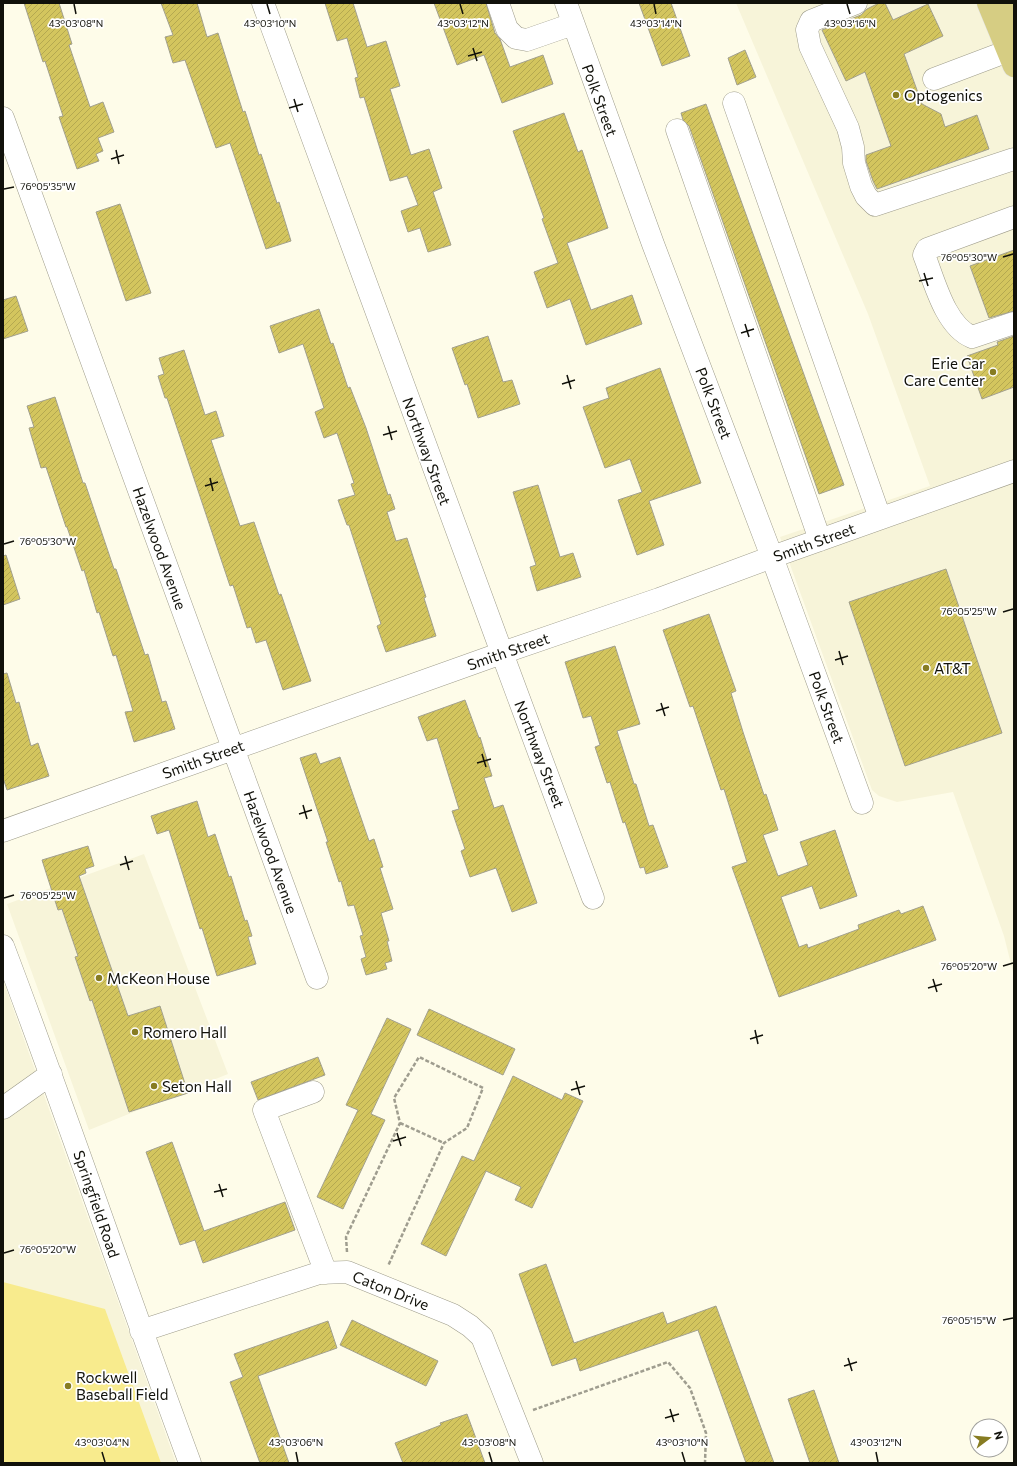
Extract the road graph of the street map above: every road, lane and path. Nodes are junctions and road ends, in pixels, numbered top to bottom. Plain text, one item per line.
1 (263, 3) edge
2 (498, 3) edge
3 (566, 3) edge
4 (856, 3) edge
5 (988, 3) edge
6 (1001, 3) edge
7 (573, 24) junction
8 (1014, 24) edge
9 (1011, 58) edge
10 (934, 79) dead end
11 (734, 103) dead end
12 (3, 118) edge
13 (677, 130) dead end
14 (1014, 158) edge
15 (1014, 217) edge
16 (1014, 323) edge
17 (1014, 471) edge
18 (880, 518) junction
19 (820, 540) junction
20 (772, 557) junction
21 (502, 653) junction
22 (233, 749) junction
23 (862, 803) dead end
24 (3, 831) edge
25 (593, 898) dead end
26 (3, 946) edge
27 (317, 978) dead end
28 (51, 1074) junction
29 (313, 1092) dead end
30 (3, 1108) edge
31 (400, 1123) junction
32 (444, 1143) junction
33 (337, 1272) junction
34 (380, 1285) junction
35 (141, 1331) junction
36 (514, 1417) junction
37 (190, 1463) edge
38 (532, 1463) edge
39 (704, 1463) edge

1 - 21 street, Northway Street
2 - 7 street
3 - 7 street, Polk Street
4 - 14 street
5 - 9 main road
6 - 8 main road
7 - 20 street, Polk Street
9 - 10 street
11 - 18 street
12 - 22 street, Hazelwood Avenue
13 - 19 street
15 - 16 street
17 - 18 street, Smith Street
18 - 19 street, Smith Street
19 - 20 street, Smith Street
20 - 21 street, Smith Street
20 - 23 street, Polk Street
21 - 22 street, Smith Street
21 - 25 street, Northway Street
22 - 24 street, Smith Street
22 - 27 street, Hazelwood Avenue
26 - 28 street, Springfield Road
28 - 30 street
28 - 35 street, Springfield Road
29 - 33 street
31 - 32 path
31 - 32 path
31 - 33 path
32 - 34 path
33 - 34 street, Caton Drive
33 - 35 street
34 - 36 street, Caton Drive
35 - 37 street, Springfield Road
36 - 38 street, Caton Drive
36 - 39 path

